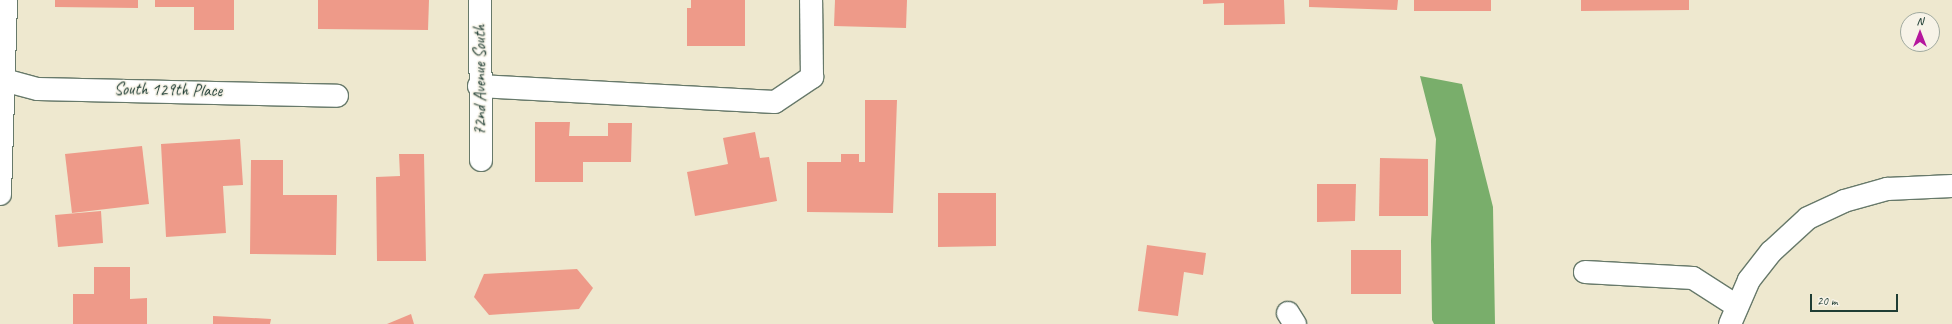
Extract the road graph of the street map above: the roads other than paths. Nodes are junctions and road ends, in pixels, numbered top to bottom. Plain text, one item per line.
1 (6, 0) edge
2 (480, 0) edge
3 (811, 0) edge
4 (2, 78) edge
5 (478, 86) junction
6 (336, 96) dead end
7 (481, 160) dead end
8 (1952, 186) edge
9 (0, 194) edge
10 (1585, 272) dead end
11 (1733, 314) edge

1 - 4 street
2 - 5 street, 72nd Avenue South
3 - 5 street
4 - 6 street, South 129th Place
4 - 9 street
5 - 7 street, 72nd Avenue South
8 - 11 street
10 - 11 street

